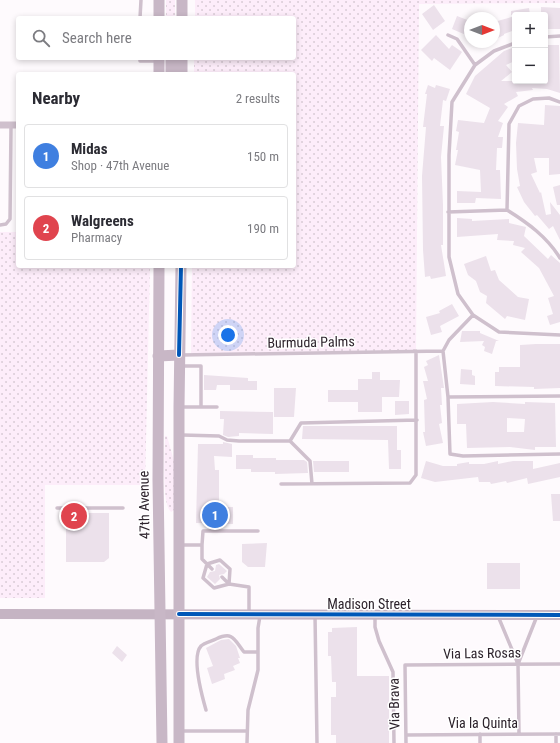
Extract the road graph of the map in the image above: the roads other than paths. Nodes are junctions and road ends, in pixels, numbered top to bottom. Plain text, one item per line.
1 (141, 0) edge
2 (182, 0) edge
3 (140, 16) edge
4 (182, 16) edge
5 (448, 35) dead end
6 (560, 36) edge
7 (548, 37) edge
8 (512, 44) edge
9 (140, 60) edge
10 (159, 60) edge
11 (171, 60) edge
12 (182, 60) edge
13 (475, 65) junction
14 (159, 72) edge
15 (172, 72) edge
16 (182, 72) edge
17 (560, 102) edge
18 (0, 125) edge
19 (15, 125) edge
20 (507, 210) junction
21 (448, 212) junction
22 (0, 225) edge
23 (560, 258) edge
24 (159, 268) edge
25 (181, 268) edge
26 (473, 315) junction
27 (560, 335) edge
28 (443, 351) junction
29 (416, 352) junction
30 (158, 356) junction
31 (179, 361) junction
32 (560, 396) edge
33 (448, 397) junction
34 (217, 406) dead end
35 (179, 407) junction
36 (201, 407) junction
37 (417, 420) junction
38 (178, 435) junction
39 (290, 441) junction
40 (560, 454) edge
41 (281, 484) dead end
42 (312, 484) junction
43 (57, 508) dead end
44 (123, 508) dead end
45 (258, 531) dead end
46 (178, 545) junction
47 (202, 545) junction
48 (207, 564) junction
49 (212, 569) dead end
50 (222, 577) dead end
51 (229, 584) junction
52 (0, 614) edge
53 (160, 614) junction
54 (179, 614) junction
55 (249, 614) junction
56 (260, 614) junction
57 (315, 614) junction
58 (375, 615) junction
59 (498, 615) junction
60 (538, 615) junction
61 (560, 615) edge
62 (258, 652) junction
63 (518, 664) junction
64 (560, 664) edge
65 (405, 665) joint
66 (206, 710) dead end
67 (179, 731) junction
68 (247, 731) junction
69 (406, 734) junction
70 (480, 734) junction
71 (519, 734) junction
72 (558, 734) edge
73 (162, 743) edge
74 (179, 743) edge
75 (247, 743) edge
76 (318, 743) edge
77 (394, 743) edge
78 (406, 743) edge
79 (480, 743) edge
80 (556, 743) edge

1 - 3 lane
2 - 4 main road
5 - 13 lane
6 - 7 lane
8 - 13 lane
9 - 10 lane
10 - 14 main road
11 - 15 main road
12 - 16 main road
13 - 21 lane
17 - 20 lane
18 - 19 street
19 - 22 lane
20 - 21 lane
20 - 23 lane
21 - 26 lane
24 - 30 main road, 47th Avenue
25 - 31 main road
26 - 27 lane
26 - 28 lane
28 - 29 lane, Burmuda Palms
28 - 33 lane
29 - 31 lane, Burmuda Palms
29 - 37 lane
30 - 31 main road
30 - 53 main road, 47th Avenue
31 - 35 main road
31 - 36 lane
32 - 33 lane
33 - 40 lane
34 - 36 lane
35 - 36 lane
35 - 38 main road
37 - 39 lane
37 - 42 lane
38 - 39 lane
38 - 46 main road
39 - 42 lane
41 - 42 lane
43 - 44 lane
45 - 47 lane
46 - 47 lane
46 - 54 main road
47 - 48 lane
48 - 49 lane
48 - 51 lane
48 - 51 lane
50 - 51 lane
51 - 55 lane
52 - 53 main road, Madison Street
53 - 54 main road, Madison Street
53 - 73 main road, 47th Avenue
54 - 55 main road, Madison Street
54 - 67 main road
55 - 56 main road, Madison Street
56 - 57 main road, Madison Street
56 - 62 lane
57 - 58 main road, Madison Street
57 - 76 lane
58 - 59 main road, Madison Street
58 - 77 lane
59 - 60 main road, Madison Street
59 - 63 lane
60 - 61 main road, Madison Street
60 - 63 lane
62 - 66 lane
62 - 68 lane
63 - 64 lane, Via Las Rosas
63 - 65 lane, Via Las Rosas
63 - 71 lane
65 - 69 lane, Via Brava
67 - 68 lane
67 - 74 main road
68 - 75 lane
69 - 70 lane, Via la Quinta
69 - 78 lane, Via Brava
70 - 71 lane, Via la Quinta
70 - 79 lane
71 - 72 lane, Via la Quinta
72 - 80 lane

